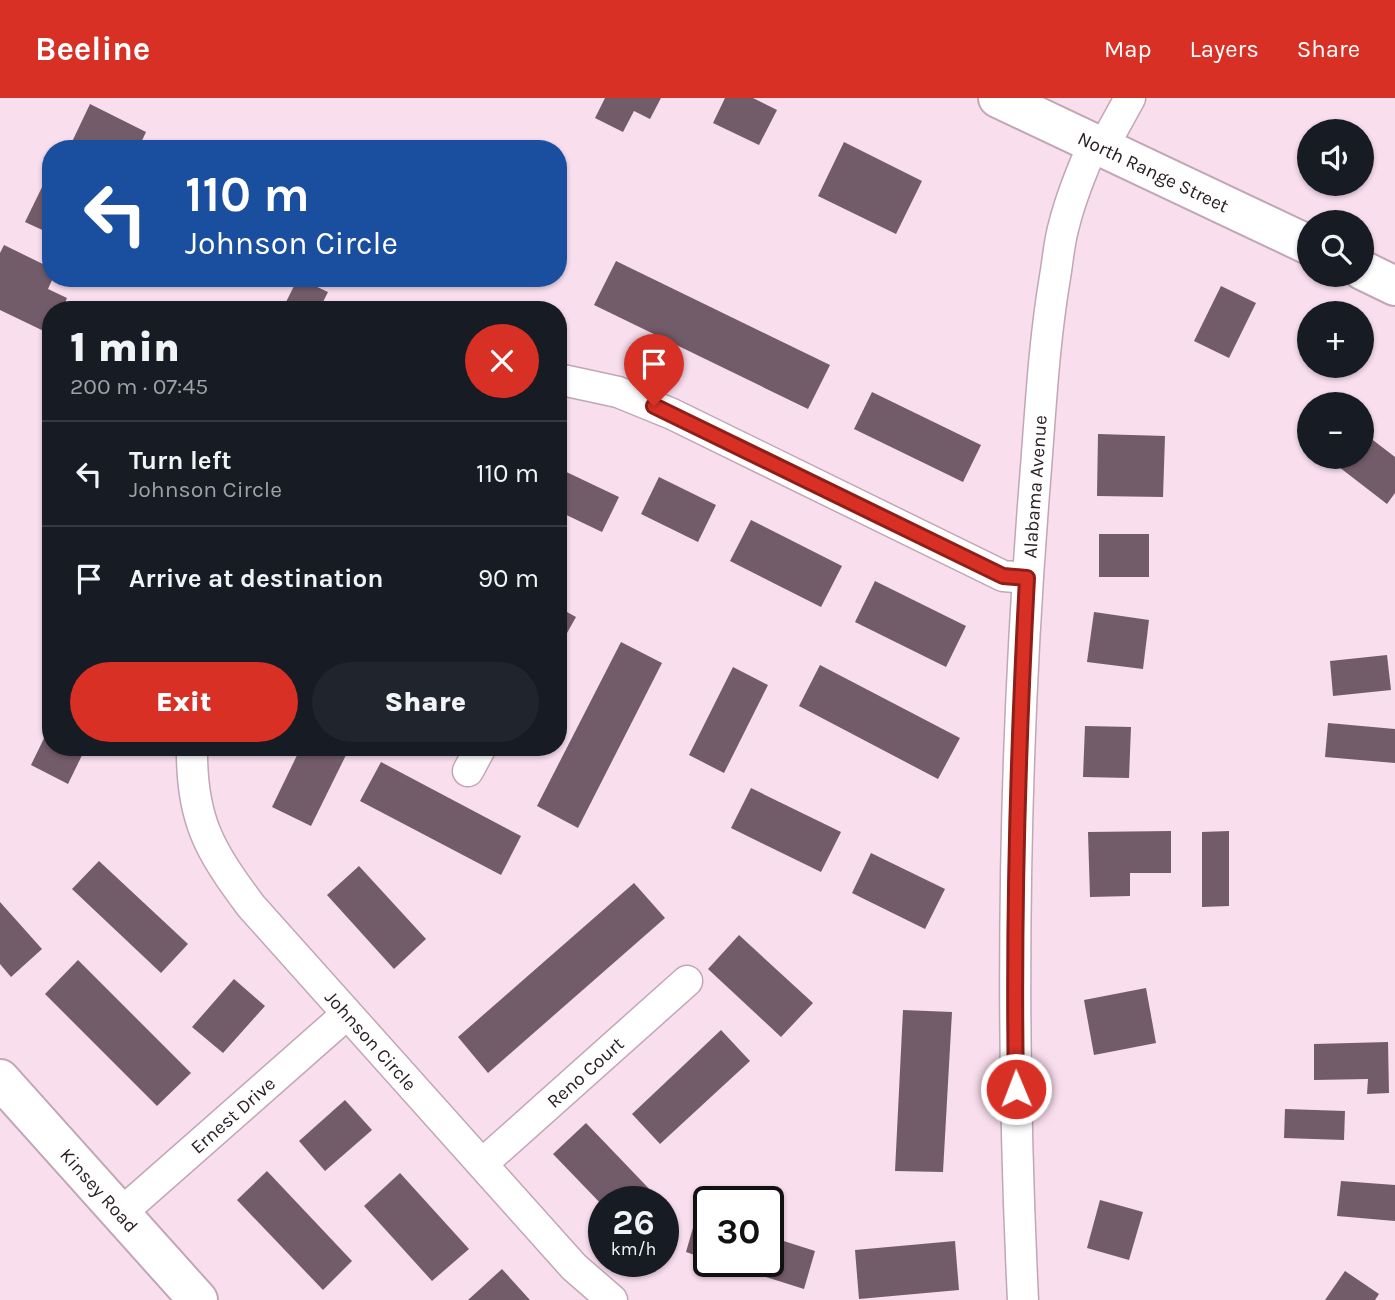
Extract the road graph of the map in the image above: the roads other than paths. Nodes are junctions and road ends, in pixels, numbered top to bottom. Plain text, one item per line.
1 (998, 98) edge
2 (1130, 98) edge
3 (1098, 145) junction
4 (1297, 239) edge
5 (1374, 276) edge
6 (1395, 286) edge
7 (567, 381) edge
8 (1027, 578) junction
9 (192, 756) edge
10 (687, 981) dead end
11 (347, 1014) junction
12 (0, 1079) edge
13 (482, 1164) junction
14 (120, 1214) junction
15 (198, 1300) edge
16 (612, 1300) edge
17 (1023, 1300) edge

1 - 3 street, North Range Street
2 - 3 street, Alabama Avenue
3 - 4 street, North Range Street
3 - 8 street, Alabama Avenue
5 - 6 street
7 - 8 street
8 - 17 street, Alabama Avenue
9 - 11 street, Johnson Circle
10 - 13 street, Reno Court
11 - 13 street, Johnson Circle
11 - 14 street, Ernest Drive
12 - 14 street, Kinsey Road
13 - 16 street, Johnson Circle
14 - 15 street, Kinsey Road

